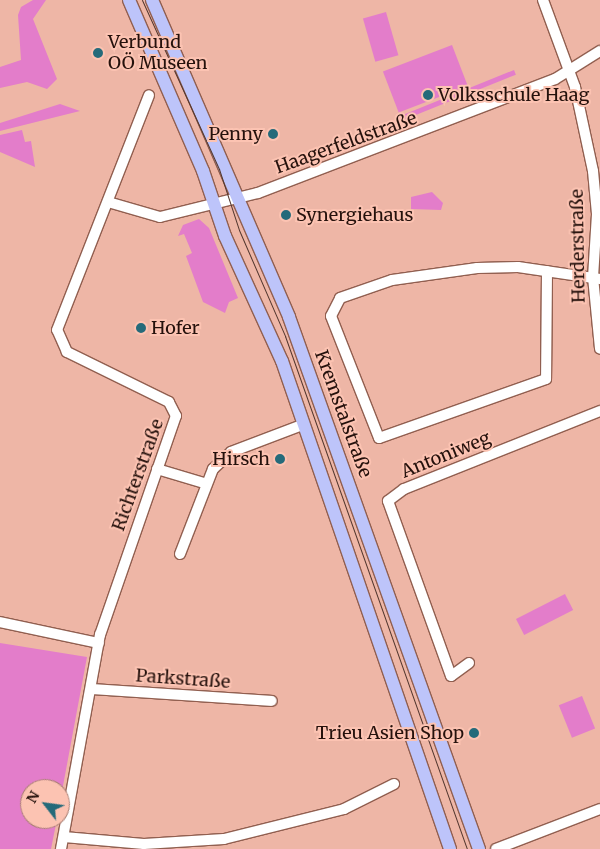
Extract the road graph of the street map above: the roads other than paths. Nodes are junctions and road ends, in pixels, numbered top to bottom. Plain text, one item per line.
1 (129, 0) edge
2 (152, 0) edge
3 (543, 0) edge
4 (600, 51) edge
5 (570, 70) junction
6 (149, 95) dead end
7 (240, 198) junction
8 (108, 202) junction
9 (214, 205) junction
10 (547, 271) junction
11 (596, 278) edge
12 (600, 349) edge
13 (600, 411) edge
14 (302, 425) junction
15 (157, 469) junction
16 (204, 483) junction
17 (180, 554) dead end
18 (0, 622) edge
19 (99, 642) junction
20 (469, 663) dead end
21 (93, 690) junction
22 (272, 701) dead end
23 (394, 784) dead end
24 (600, 809) edge
25 (64, 837) junction
26 (224, 844) edge
27 (61, 849) edge
28 (450, 849) edge
29 (479, 849) edge
30 (496, 849) edge

1 - 9 main road
2 - 7 main road, Kremstalstraße
3 - 5 street, Herderstraße
4 - 5 street, Haagerfeldstraße
5 - 7 street, Haagerfeldstraße
5 - 11 street, Herderstraße
6 - 8 street, Richterstraße
7 - 9 street, Haagerfeldstraße
7 - 29 main road, Kremstalstraße
8 - 9 street
8 - 15 street, Richterstraße
9 - 14 main road
10 - 10 street
10 - 11 street
11 - 12 street, Herderstraße
13 - 20 street, Antoniweg
14 - 16 street
14 - 28 main road
15 - 16 street
15 - 19 street, Richterstraße
16 - 17 street
18 - 19 street
19 - 21 street
21 - 22 street, Parkstraße
21 - 25 street
23 - 26 street
24 - 30 street
25 - 26 street
25 - 27 street

